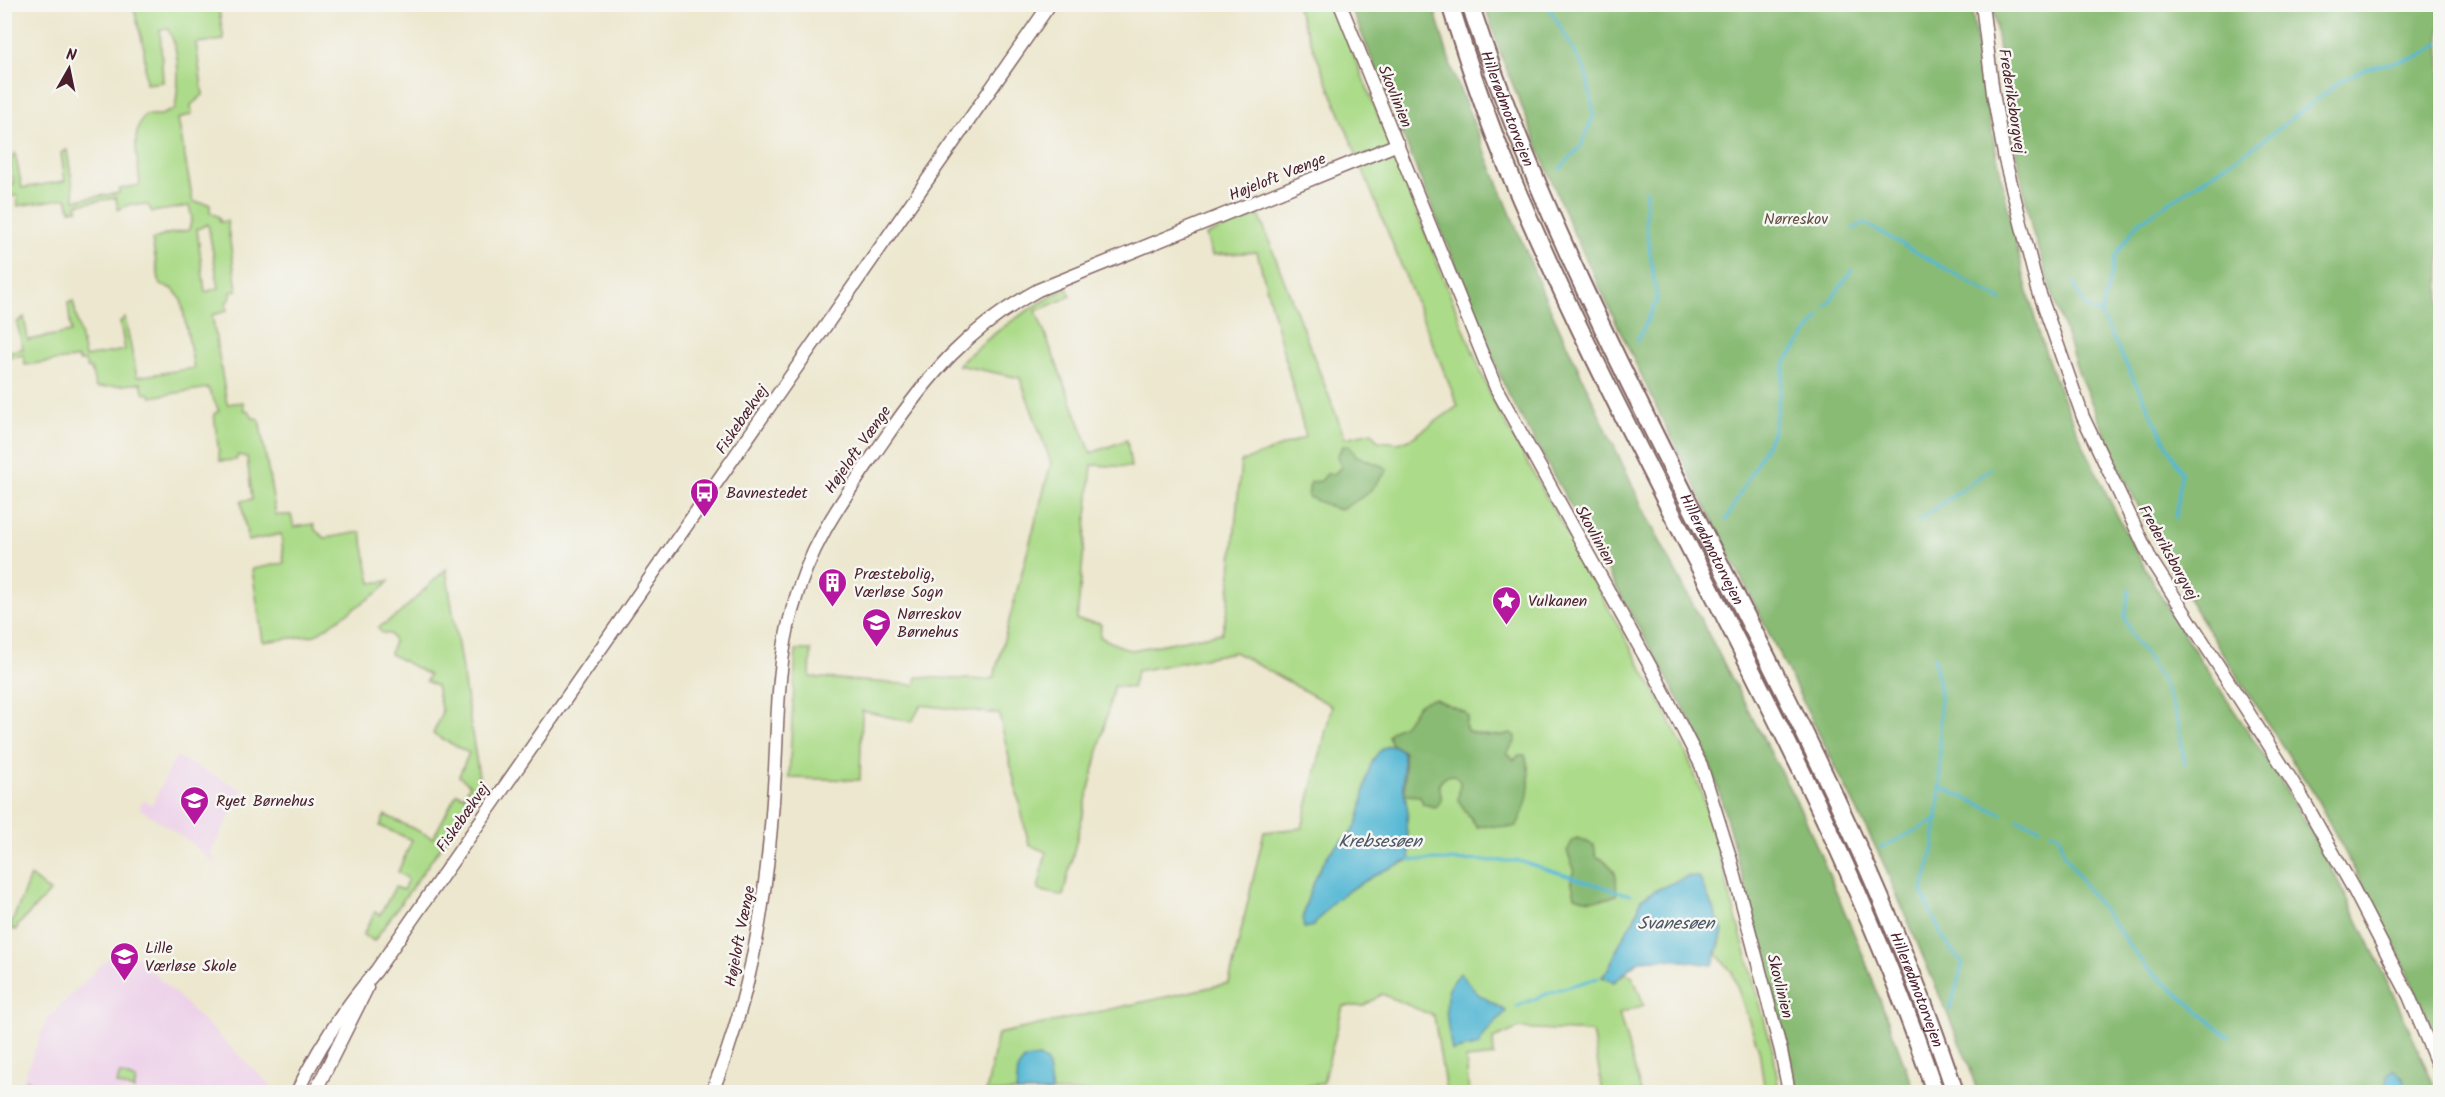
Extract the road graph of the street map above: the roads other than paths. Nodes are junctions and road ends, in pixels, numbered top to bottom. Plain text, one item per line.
1 (1050, 4) edge
2 (1340, 4) edge
3 (1450, 4) edge
4 (1470, 4) edge
5 (1982, 4) edge
6 (1398, 144) junction
7 (376, 970) junction
8 (2440, 1071) edge
9 (297, 1092) edge
10 (315, 1092) edge
11 (712, 1092) edge
12 (1789, 1092) edge
13 (1935, 1092) edge
14 (1955, 1092) edge

1 - 7 street, Fiskebækvej
2 - 6 street, Skovlinien
3 - 13 highway, Hillerødmotorvejen
4 - 14 highway, Hillerødmotorvejen
5 - 8 street, Frederiksborgvej
6 - 11 street, Højeloft Vænge
6 - 12 street, Skovlinien
7 - 9 street, Fiskebækvej
7 - 10 street, Fiskebækvej

